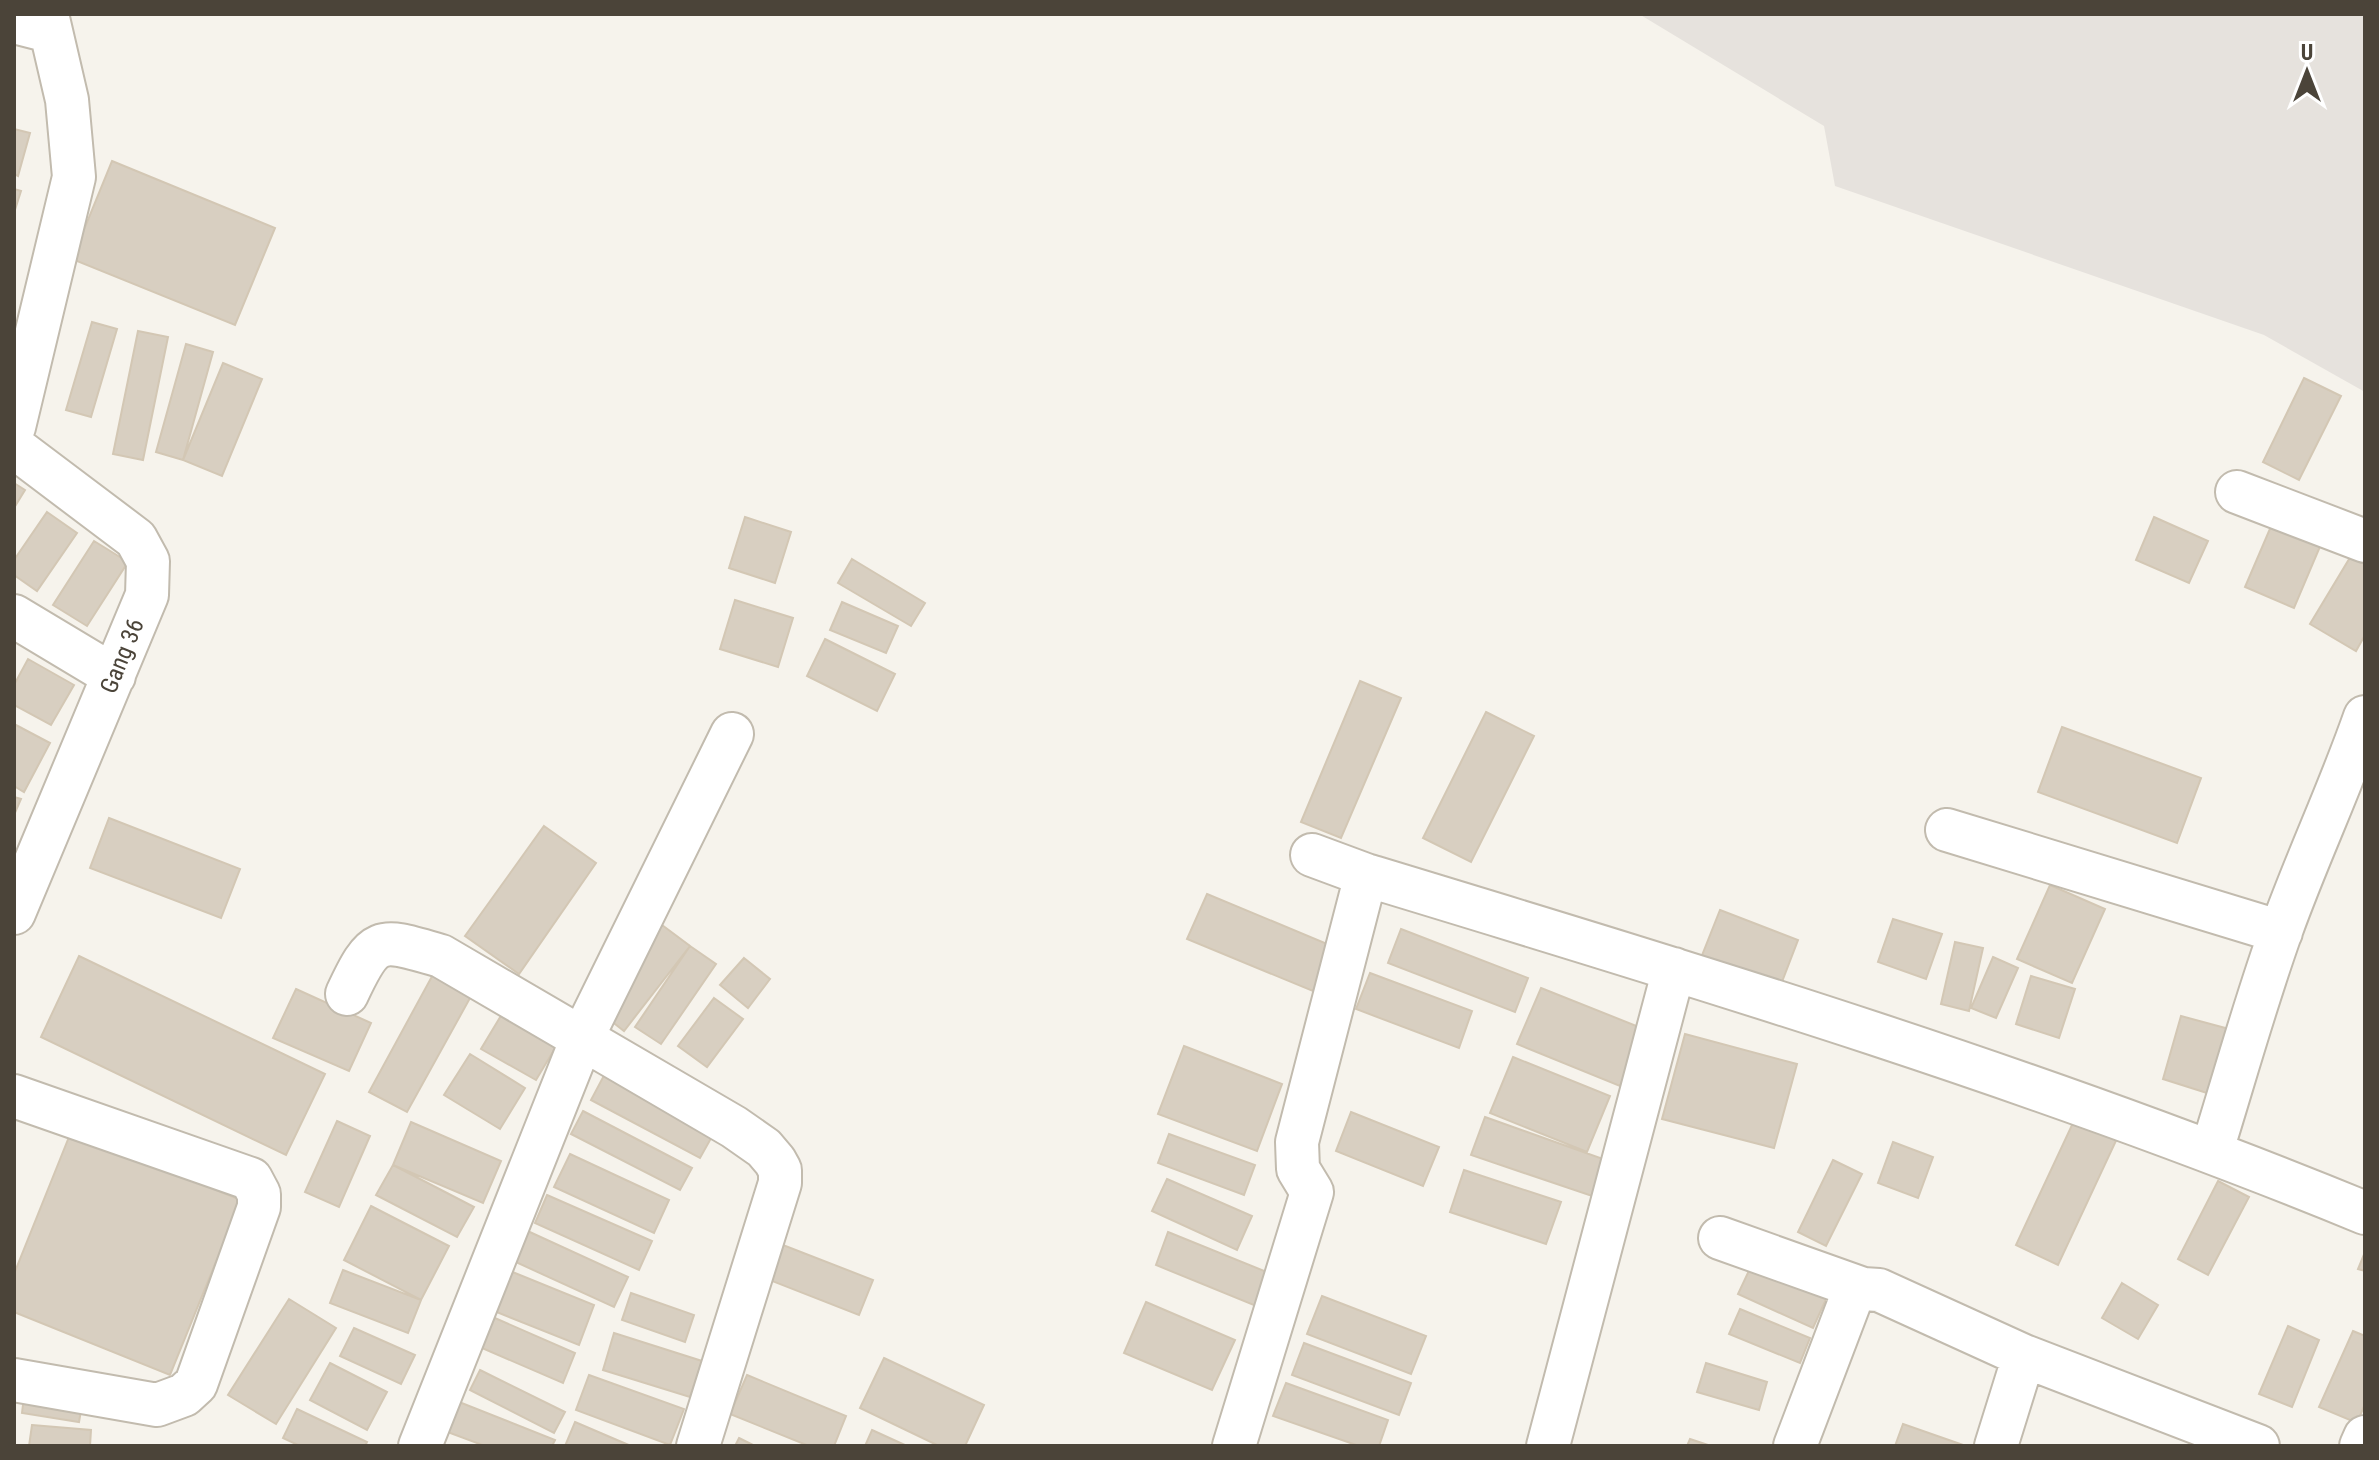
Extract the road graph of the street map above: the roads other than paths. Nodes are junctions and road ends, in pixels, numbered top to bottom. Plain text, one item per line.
1 (37, 23) edge
2 (14, 427) edge
3 (14, 447) edge
4 (2237, 492) dead end
5 (2365, 541) edge
6 (14, 616) edge
7 (114, 676) junction
8 (2365, 717) edge
9 (732, 734) dead end
10 (2352, 800) edge
11 (1947, 830) dead end
12 (1312, 855) dead end
13 (1366, 875) junction
14 (14, 913) edge
15 (2281, 932) junction
16 (1674, 969) junction
17 (347, 994) dead end
18 (583, 1036) junction
19 (14, 1096) edge
20 (2212, 1150) junction
21 (2365, 1213) edge
22 (1720, 1238) dead end
23 (1863, 1289) junction
24 (2024, 1356) junction
25 (14, 1380) edge
26 (2365, 1437) edge
27 (420, 1446) edge
28 (698, 1446) edge
29 (1234, 1446) edge
30 (1548, 1446) edge
31 (1795, 1446) edge
32 (1996, 1446) edge
33 (2258, 1446) edge
34 (2361, 1446) edge

1 - 2 street
3 - 7 street, Gang 36
4 - 5 street
6 - 7 street
7 - 14 street, Gang 36
8 - 10 street
9 - 18 street
10 - 15 street
11 - 15 street
12 - 13 street
13 - 16 street
13 - 29 street
15 - 20 street
16 - 20 street
16 - 30 street
17 - 18 street
18 - 27 street
18 - 28 street
19 - 25 street
20 - 21 street
22 - 23 street
23 - 24 street
23 - 31 street
24 - 32 street
24 - 33 street
26 - 34 street

